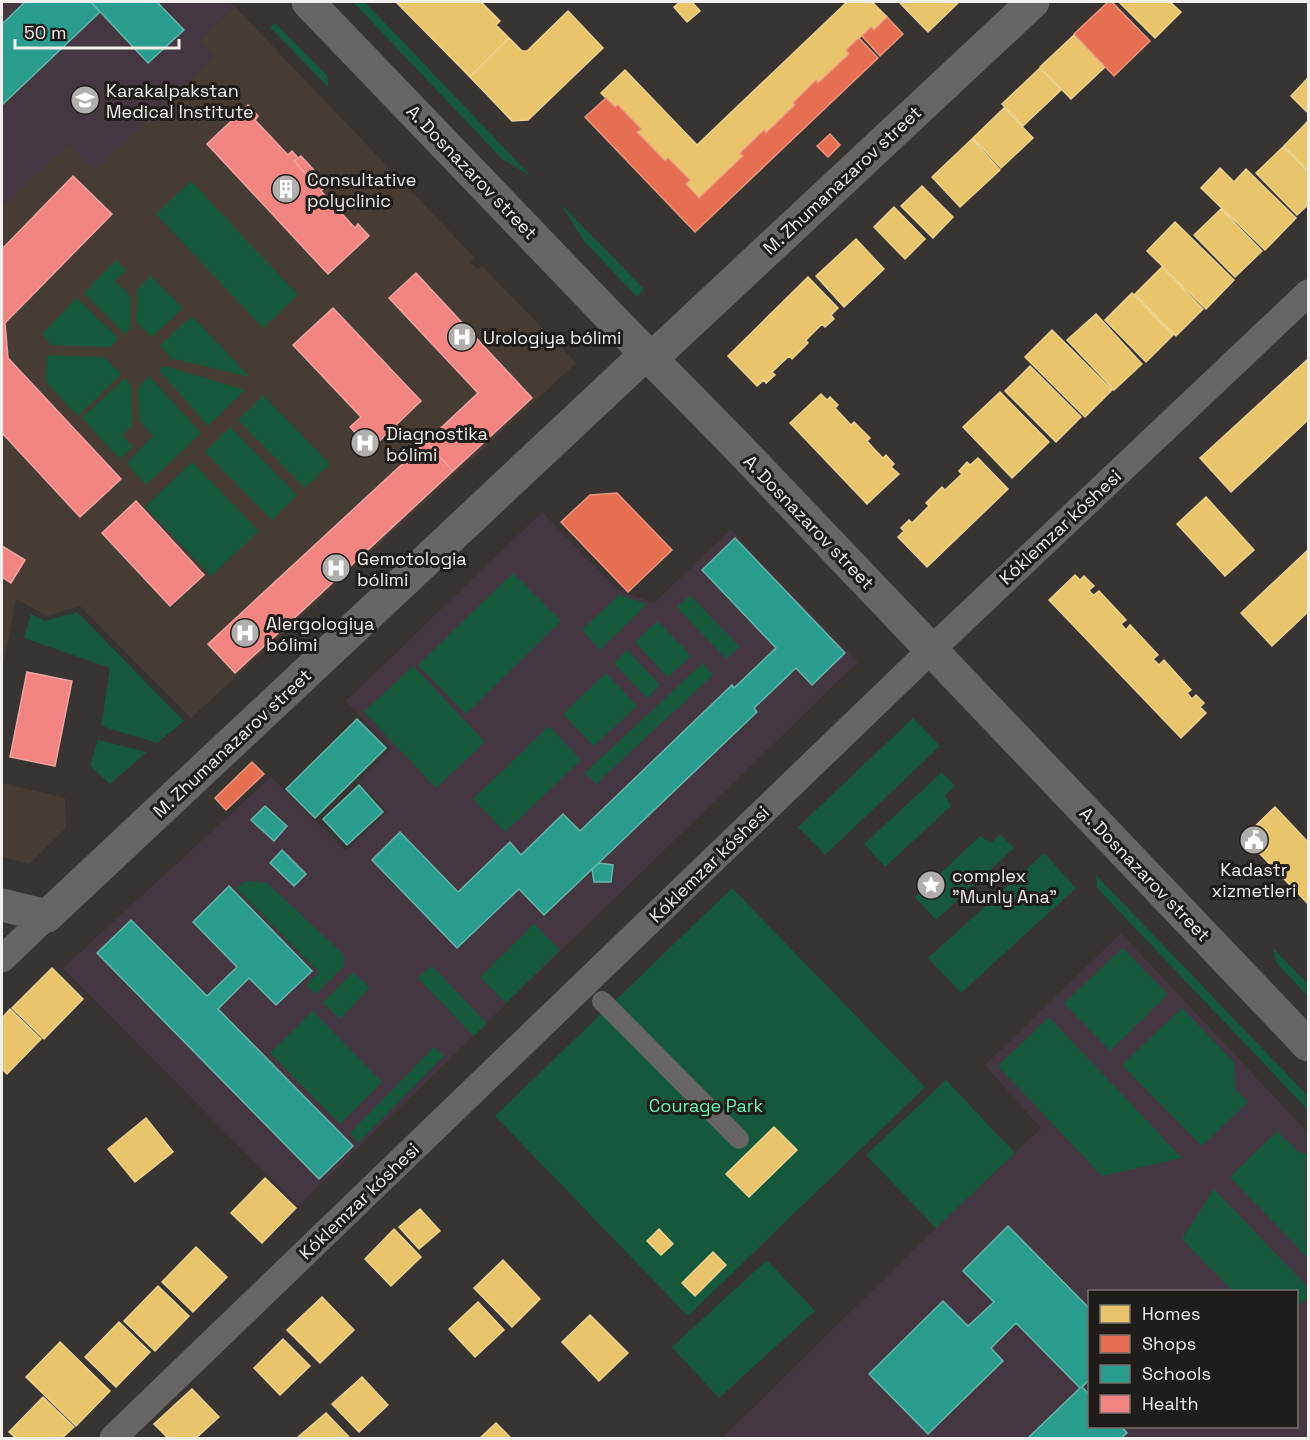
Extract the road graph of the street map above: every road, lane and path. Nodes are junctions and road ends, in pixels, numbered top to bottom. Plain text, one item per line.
1 (309, 2) edge
2 (1033, 2) edge
3 (1308, 292) edge
4 (649, 357) junction
5 (931, 650) junction
6 (2, 905) edge
7 (47, 916) junction
8 (2, 959) edge
9 (602, 1001) dead end
10 (1308, 1045) edge
11 (739, 1139) dead end
12 (113, 1438) edge

1 - 4 main road, A. Dosnazarov street
2 - 4 main road, M. Zhumanazarov street
3 - 5 street, Kóklemzar kóshesi
4 - 5 main road, A. Dosnazarov street
4 - 7 main road, M. Zhumanazarov street
5 - 10 main road, A. Dosnazarov street
5 - 12 street, Kóklemzar kóshesi
6 - 7 main road
7 - 8 street, M. Zhumanazarov street
9 - 11 street

